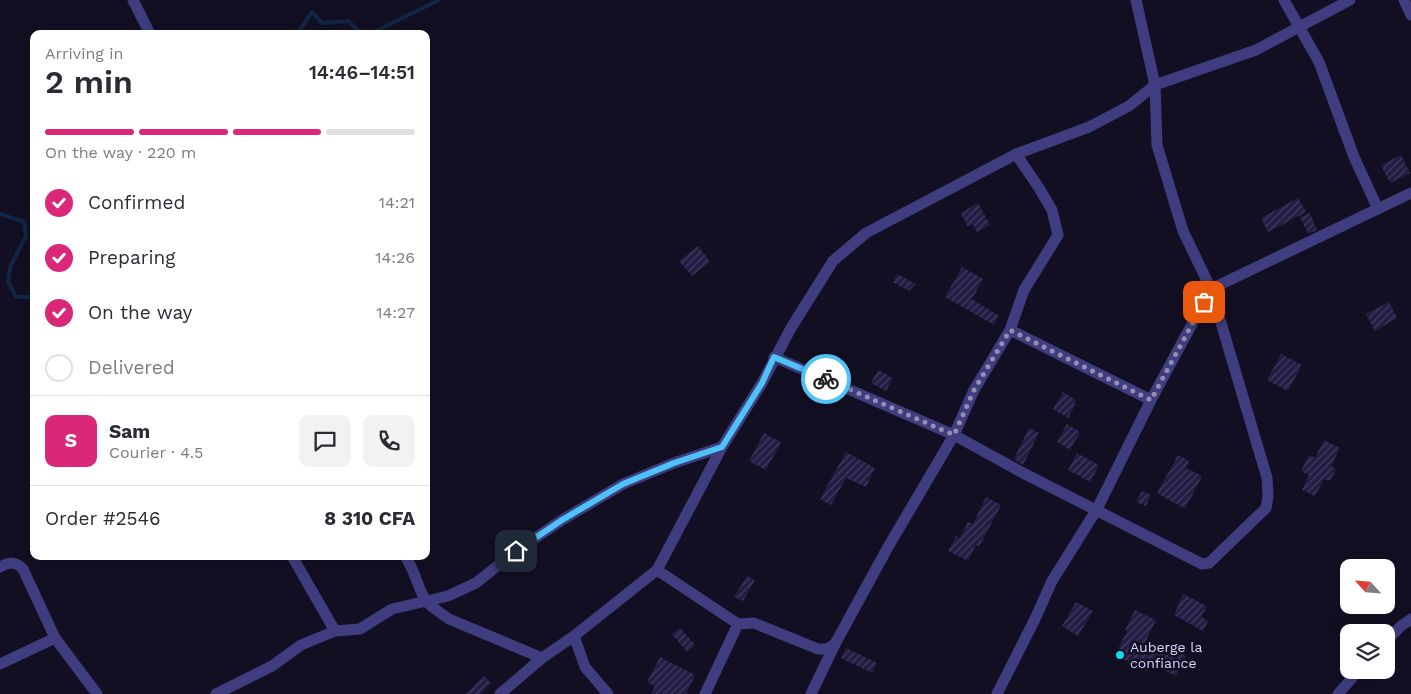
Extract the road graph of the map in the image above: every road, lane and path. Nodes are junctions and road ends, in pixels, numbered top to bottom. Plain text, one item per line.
1 (133, 0) edge
2 (1136, 0) edge
3 (1284, 0) edge
4 (1350, 0) edge
5 (1404, 0) edge
6 (1411, 14) edge
7 (1299, 27) junction
8 (148, 30) edge
9 (1155, 86) junction
10 (1016, 154) junction
11 (1411, 193) edge
12 (1378, 209) junction
13 (1210, 289) junction
14 (1010, 330) junction
15 (774, 357) junction
16 (1151, 400) junction
17 (954, 435) junction
18 (722, 447) junction
19 (1097, 509) junction
20 (294, 560) edge
21 (408, 560) edge
22 (0, 567) edge
23 (658, 570) junction
24 (426, 600) junction
25 (1411, 619) edge
26 (738, 624) junction
27 (335, 631) junction
28 (1395, 633) edge
29 (574, 636) junction
30 (56, 638) junction
31 (835, 644) junction
32 (542, 658) junction
33 (0, 664) edge
34 (1351, 679) edge
35 (97, 694) edge
36 (216, 694) edge
37 (500, 694) edge
38 (608, 694) edge
39 (705, 694) edge
40 (811, 694) edge
41 (997, 694) edge
42 (1338, 694) edge

1 - 8 street
2 - 9 street
3 - 7 street
4 - 7 street
5 - 6 street
7 - 9 street
7 - 12 street
9 - 10 street
9 - 13 street
10 - 14 street
10 - 15 street
11 - 12 street
12 - 13 street
13 - 16 street
13 - 19 street
14 - 16 street
14 - 17 street
15 - 17 street
15 - 18 street
16 - 19 street
17 - 19 street
17 - 31 street
18 - 23 street
18 - 24 street
19 - 41 street
20 - 27 street
21 - 24 street
22 - 30 street
23 - 26 street
23 - 29 street
24 - 27 street
24 - 32 street
25 - 28 street
26 - 31 street
26 - 39 street
27 - 36 street
29 - 32 street
29 - 38 street
30 - 33 street
30 - 35 street
31 - 40 street
32 - 37 street
34 - 42 street

